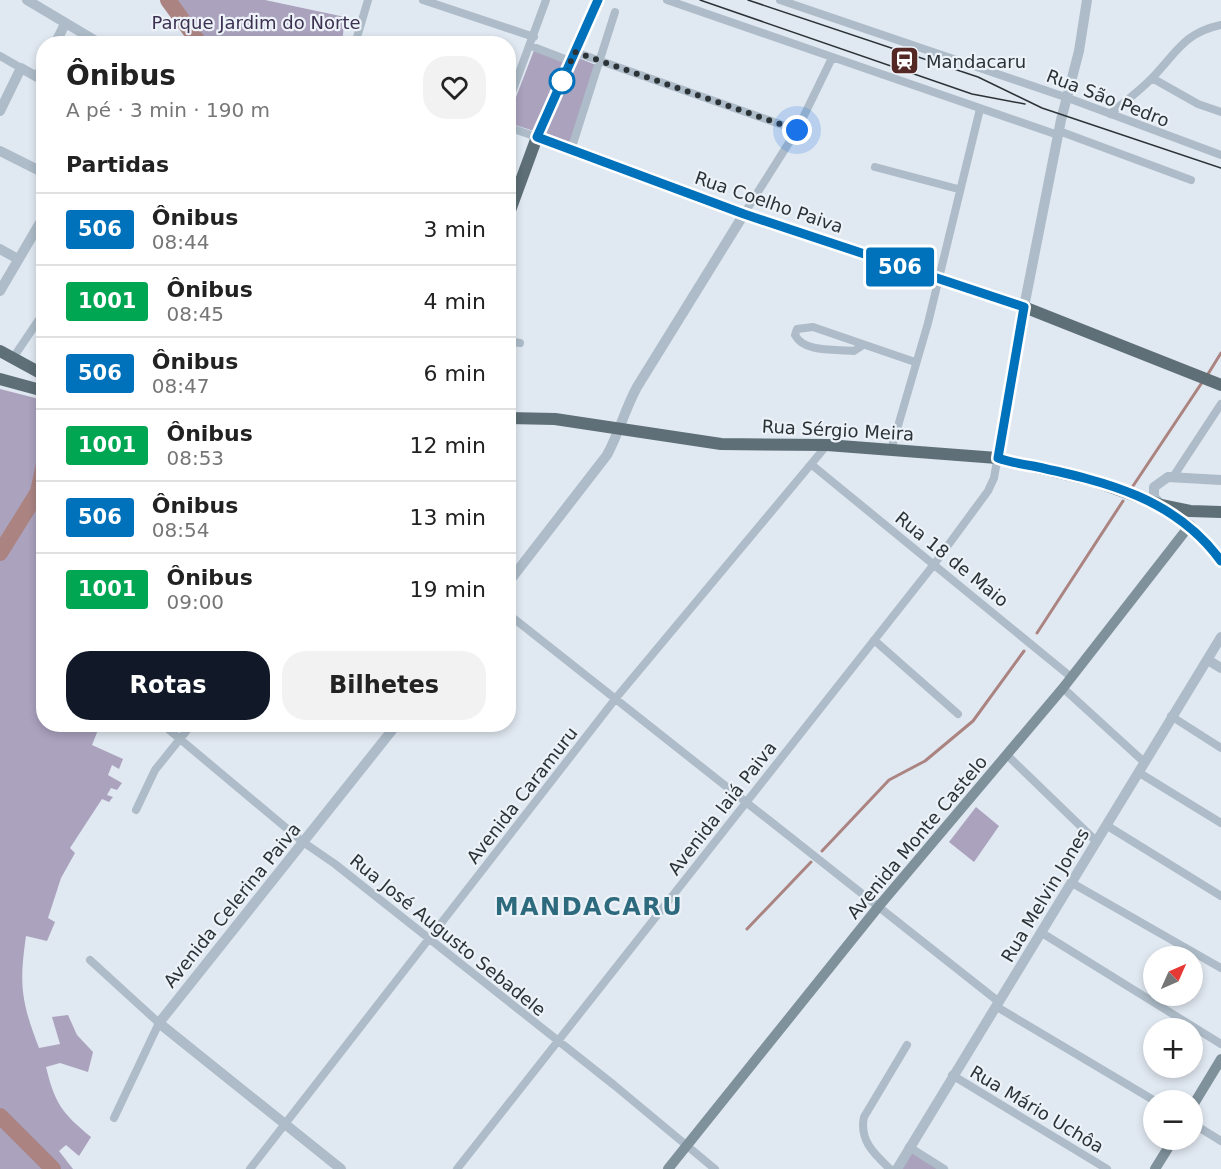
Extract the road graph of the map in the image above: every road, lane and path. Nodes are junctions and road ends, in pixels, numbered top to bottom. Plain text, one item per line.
1 (27, 0) edge
2 (368, 0) edge
3 (423, 0) edge
4 (546, 0) edge
5 (598, 0) edge
6 (667, 0) edge
7 (780, 0) edge
8 (1087, 0) edge
9 (615, 12) dead end
10 (65, 24) junction
11 (1221, 25) edge
12 (59, 36) edge
13 (90, 36) edge
14 (357, 36) edge
15 (533, 42) junction
16 (0, 56) edge
17 (573, 56) junction
18 (832, 58) junction
19 (600, 61) junction
20 (21, 68) junction
21 (36, 77) edge
22 (1152, 78) junction
23 (516, 83) edge
24 (1068, 98) junction
25 (980, 109) junction
26 (0, 111) edge
27 (1221, 111) edge
28 (1110, 114) junction
29 (516, 130) edge
30 (797, 130) junction
31 (1059, 133) junction
32 (537, 137) junction
33 (571, 150) junction
34 (0, 151) edge
35 (1221, 155) edge
36 (875, 167) dead end
37 (36, 169) edge
38 (1191, 180) dead end
39 (958, 189) junction
40 (516, 194) edge
41 (744, 214) junction
42 (36, 229) edge
43 (0, 249) edge
44 (18, 259) junction
45 (938, 279) junction
46 (0, 291) edge
47 (1024, 307) junction
48 (36, 324) edge
49 (516, 342) edge
50 (520, 343) dead end
51 (863, 345) junction
52 (0, 351) edge
53 (14, 358) junction
54 (915, 362) junction
55 (36, 370) edge
56 (0, 379) edge
57 (1221, 385) edge
58 (36, 389) edge
59 (1221, 404) edge
60 (516, 418) edge
61 (620, 427) junction
62 (827, 445) junction
63 (891, 450) junction
64 (998, 458) junction
65 (812, 465) junction
66 (1173, 477) junction
67 (1221, 480) edge
68 (1161, 505) junction
69 (1221, 512) edge
70 (1190, 525) junction
71 (1221, 561) edge
72 (935, 563) junction
73 (516, 573) edge
74 (516, 620) edge
75 (1221, 637) edge
76 (874, 640) junction
77 (1208, 660) junction
78 (1221, 668) edge
79 (1071, 677) junction
80 (1063, 688) junction
81 (616, 698) junction
82 (958, 714) dead end
83 (1172, 716) junction
84 (173, 732) edge
85 (186, 732) edge
86 (391, 732) edge
87 (181, 738) junction
88 (1221, 748) edge
89 (1008, 756) junction
90 (1141, 767) junction
91 (745, 802) junction
92 (136, 810) dead end
93 (1221, 823) edge
94 (1106, 825) junction
95 (303, 842) junction
96 (1097, 842) junction
97 (1072, 883) junction
98 (1221, 896) edge
99 (879, 906) junction
100 (1042, 933) junction
101 (429, 940) junction
102 (90, 960) dead end
103 (1221, 968) edge
104 (998, 1005) junction
105 (159, 1023) junction
106 (558, 1042) junction
107 (1221, 1044) edge
108 (907, 1045) dead end
109 (1221, 1059) edge
110 (952, 1075) junction
111 (1202, 1090) edge
112 (1143, 1094) edge
113 (114, 1118) dead end
114 (285, 1124) junction
115 (1203, 1129) edge
116 (1221, 1140) edge
117 (688, 1145) junction
118 (909, 1147) junction
119 (1167, 1150) edge
120 (250, 1169) edge
121 (341, 1169) edge
122 (457, 1169) edge
123 (668, 1169) edge
124 (715, 1169) edge
125 (890, 1169) edge
126 (897, 1169) edge
127 (944, 1169) edge
128 (1107, 1169) edge
129 (1155, 1169) edge

1 - 10 street
2 - 14 street
3 - 15 street
4 - 15 street
5 - 17 street
6 - 18 street
7 - 24 street, Rua São Pedro
8 - 24 street
9 - 19 street
10 - 12 street
10 - 13 street
11 - 22 street
15 - 17 street
15 - 23 street
16 - 20 street
17 - 19 street
17 - 32 street
18 - 25 street
18 - 30 street
19 - 30 street
19 - 33 street
20 - 21 street
20 - 26 street
22 - 27 street
22 - 28 street
24 - 28 street, Rua São Pedro
24 - 31 street
25 - 31 street
25 - 39 street
28 - 35 street, Rua São Pedro
29 - 32 street, Rua Coelho Paiva
30 - 41 street
31 - 38 street
31 - 47 street
32 - 33 main road, Rua Coelho Paiva
32 - 40 main road
33 - 41 main road, Rua Coelho Paiva
34 - 37 street
36 - 39 street
39 - 45 street
41 - 45 main road, Rua Coelho Paiva
41 - 61 street
42 - 44 street
43 - 44 street
44 - 46 street
45 - 47 main road, Rua Coelho Paiva
45 - 54 street
47 - 57 main road, Rua Coelho Paiva
47 - 64 street, Avenida Iaiá Paiva
48 - 53 street
49 - 50 street
51 - 51 street
51 - 54 street
52 - 53 main road
53 - 55 main road
54 - 63 street
56 - 58 main road
59 - 66 street
60 - 61 main road, Rua Sérgio Meira
61 - 62 main road, Rua Sérgio Meira
61 - 73 street
62 - 63 main road, Rua Sérgio Meira
62 - 65 street, Avenida Caramuru
63 - 64 main road, Rua Sérgio Meira
64 - 68 main road, Rua Sérgio Meira
64 - 72 street, Avenida Iaiá Paiva
65 - 72 street, Rua 18 de Maio
65 - 81 street, Avenida Caramuru
66 - 67 street
66 - 68 street
68 - 69 main road, Rua Sérgio Meira
68 - 70 main road
70 - 71 main road
70 - 79 main road, Avenida Monte Castelo
72 - 76 street, Avenida Iaiá Paiva
72 - 79 street, Rua 18 de Maio
74 - 81 street
75 - 77 street, Rua Melvin Jones
76 - 82 street
76 - 91 street, Avenida Iaiá Paiva
77 - 78 street
77 - 83 street, Rua Melvin Jones
79 - 80 main road, Avenida Monte Castelo
80 - 89 main road, Avenida Monte Castelo
80 - 90 street
81 - 91 street
81 - 101 street, Avenida Caramuru
83 - 88 street
83 - 90 street, Rua Melvin Jones
84 - 87 street, Rua José Augusto Sebadele
85 - 87 street
86 - 95 street, Avenida Celerina Paiva
87 - 92 street
87 - 95 street, Rua José Augusto Sebadele
89 - 96 street
89 - 99 main road, Avenida Monte Castelo
90 - 93 street
90 - 94 street, Rua Melvin Jones
91 - 99 street
91 - 106 street, Avenida Iaiá Paiva
94 - 96 street, Rua Melvin Jones
94 - 98 street
95 - 101 street, Rua José Augusto Sebadele
95 - 105 street, Avenida Celerina Paiva
96 - 97 street, Rua Melvin Jones
97 - 100 street, Rua Melvin Jones
97 - 103 street
99 - 104 street
99 - 117 main road, Avenida Monte Castelo
100 - 104 street, Rua Melvin Jones
100 - 107 street
101 - 106 street, Rua José Augusto Sebadele
101 - 114 street, Avenida Caramuru
102 - 105 street
104 - 110 street, Rua Melvin Jones
104 - 112 street
105 - 113 street, Avenida Celerina Paiva
105 - 114 street
106 - 117 street, Rua José Augusto Sebadele
106 - 122 street, Avenida Iaiá Paiva
108 - 125 street
109 - 111 main road
110 - 118 street, Rua Melvin Jones
110 - 128 street, Rua Mário Uchôa
114 - 120 street, Avenida Caramuru
114 - 121 street
115 - 116 street
117 - 123 main road, Avenida Monte Castelo
117 - 124 street, Rua José Augusto Sebadele
118 - 126 street, Rua Melvin Jones
118 - 127 street
119 - 129 main road

